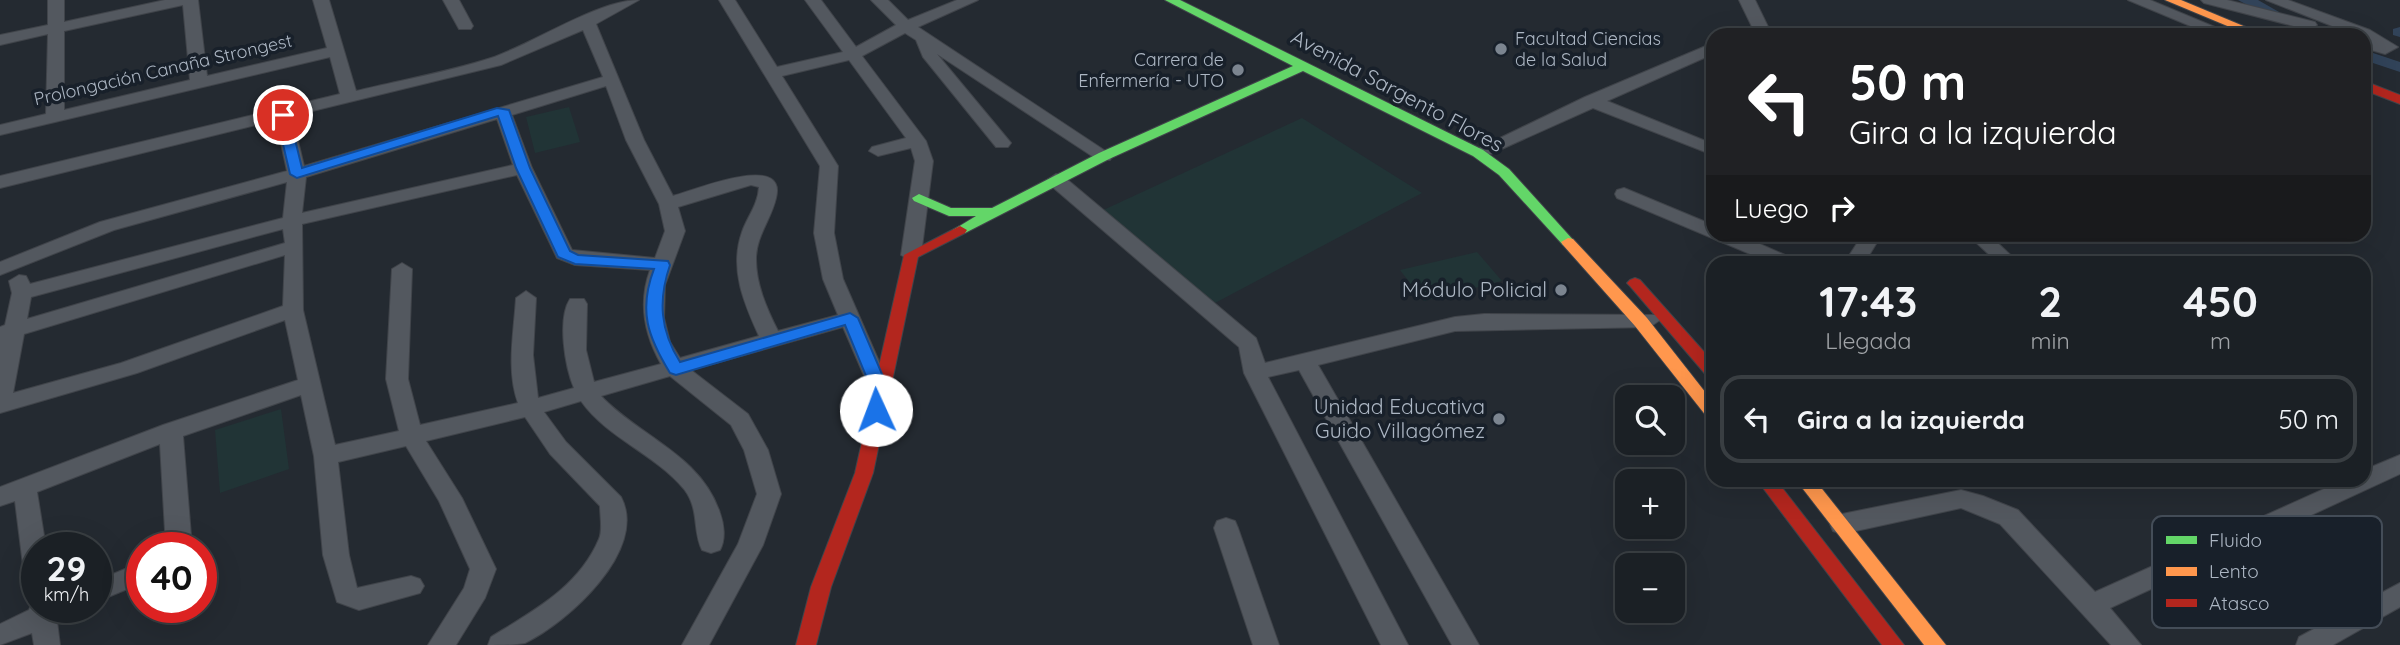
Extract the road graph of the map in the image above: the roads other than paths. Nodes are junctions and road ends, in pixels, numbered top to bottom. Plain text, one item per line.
1 (56, 0) edge
2 (188, 0) edge
3 (321, 0) edge
4 (451, 0) edge
5 (631, 0) edge
6 (727, 0) edge
7 (813, 0) edge
8 (879, 0) edge
9 (970, 0) edge
10 (1171, 0) edge
11 (1200, 0) edge
12 (1746, 0) edge
13 (2136, 0) edge
14 (2171, 0) edge
15 (2209, 0) edge
16 (2274, 0) edge
17 (586, 20) junction
18 (465, 26) dead end
19 (55, 28) junction
20 (1761, 28) edge
21 (2208, 28) edge
22 (2241, 28) edge
23 (2317, 28) edge
24 (2350, 28) edge
25 (913, 31) junction
26 (2371, 37) edge
27 (0, 40) edge
28 (1273, 43) junction
29 (2371, 45) edge
30 (335, 51) junction
31 (1706, 51) edge
32 (852, 55) junction
33 (1303, 66) junction
34 (774, 73) junction
35 (612, 79) junction
36 (199, 82) junction
37 (2371, 88) edge
38 (349, 95) junction
39 (2400, 100) edge
40 (1591, 101) junction
41 (502, 110) junction
42 (283, 115) junction
43 (55, 116) junction
44 (0, 130) edge
45 (917, 141) junction
46 (1002, 143) dead end
47 (1706, 147) edge
48 (1503, 149) junction
49 (878, 151) dead end
50 (1478, 153) junction
51 (1104, 156) junction
52 (523, 168) junction
53 (297, 174) junction
54 (1056, 180) junction
55 (0, 182) edge
56 (1624, 194) dead end
57 (919, 198) junction
58 (668, 204) junction
59 (994, 212) junction
60 (292, 221) junction
61 (1706, 229) edge
62 (1738, 242) edge
63 (1985, 242) edge
64 (295, 246) junction
65 (911, 255) junction
66 (1771, 256) edge
67 (2001, 256) edge
68 (663, 265) junction
69 (8, 266) edge
70 (1621, 268) dead end
71 (402, 269) dead end
72 (22, 293) junction
73 (526, 298) dead end
74 (577, 304) dead end
75 (293, 310) junction
76 (850, 318) junction
77 (1666, 318) junction
78 (1641, 322) junction
79 (6, 332) edge
80 (772, 341) junction
81 (1705, 351) edge
82 (1668, 356) junction
83 (1305, 361) junction
84 (676, 369) junction
85 (1255, 373) junction
86 (310, 384) junction
87 (880, 388) junction
88 (587, 393) junction
89 (0, 404) edge
90 (1706, 404) edge
91 (530, 408) junction
92 (171, 431) junction
93 (412, 437) junction
94 (326, 456) junction
95 (2400, 464) edge
96 (2371, 477) edge
97 (1792, 487) edge
98 (1811, 487) edge
99 (2350, 487) edge
100 (1773, 488) edge
101 (25, 489) junction
102 (0, 498) edge
103 (2286, 516) edge
104 (1842, 524) junction
105 (1226, 528) dead end
106 (31, 532) edge
107 (178, 532) edge
108 (711, 543) dead end
109 (2152, 578) edge
110 (411, 586) dead end
111 (2400, 594) edge
112 (2382, 604) edge
113 (2092, 605) junction
114 (24, 623) edge
115 (48, 623) edge
116 (2339, 628) edge
117 (0, 636) edge
118 (47, 645) edge
119 (441, 645) edge
120 (501, 645) edge
121 (695, 645) edge
122 (806, 645) edge
123 (1266, 645) edge
124 (1395, 645) edge
125 (1466, 645) edge
126 (1894, 645) edge
127 (1936, 645) edge
128 (2128, 645) edge
129 (2309, 645) edge

1 - 19 street
2 - 19 street
2 - 36 street
3 - 30 street
4 - 18 street
5 - 17 street
6 - 34 street
7 - 32 street
8 - 25 street
9 - 25 street
10 - 28 street, Avenida Sargento Flores
11 - 28 street, Avenida Sargento Flores
12 - 20 street
13 - 21 street
14 - 22 street
15 - 23 street
16 - 24 street
17 - 35 street
17 - 38 street
19 - 27 street
19 - 43 street
25 - 32 street
25 - 46 street
25 - 51 street
26 - 29 street
28 - 33 street, Avenida Sargento Flores
28 - 48 street, Avenida Sargento Flores
30 - 36 street, Prolongación Canaña Strongest
30 - 38 street
31 - 40 street
32 - 34 street
32 - 45 street
33 - 50 street, Avenida Sargento Flores
33 - 51 street
34 - 76 street
35 - 41 street
35 - 58 street
36 - 43 street, Prolongación Canaña Strongest
37 - 39 street
38 - 42 street
40 - 47 street
40 - 48 street
41 - 52 street
41 - 53 street
42 - 53 street
42 - 55 street
43 - 44 street, Prolongación Canaña Strongest
45 - 49 street
45 - 57 street
48 - 50 street
50 - 78 street, Avenida Sargento Flores
51 - 54 street
52 - 60 street
52 - 68 street
53 - 60 street
53 - 69 street
54 - 59 street
54 - 85 street
56 - 61 street
57 - 59 street
57 - 65 street
58 - 68 street
58 - 80 street
59 - 65 street
60 - 64 street
60 - 72 street
62 - 66 street
63 - 67 street
64 - 75 street
64 - 79 street
65 - 87 street
68 - 84 street
69 - 72 street
70 - 77 street
71 - 93 street
72 - 79 street
73 - 91 street
74 - 88 street
75 - 86 street
75 - 89 street
76 - 80 street
76 - 87 street
77 - 78 street
77 - 81 street
78 - 82 street, Avenida Sargento Flores
78 - 83 street
79 - 89 street
80 - 84 street
81 - 82 street
82 - 90 street, Avenida Sargento Flores
83 - 85 street
83 - 125 street
84 - 88 street
84 - 121 street
85 - 124 street
86 - 92 street
86 - 94 street
87 - 122 street
88 - 91 street
88 - 108 street
91 - 93 street
91 - 120 street
92 - 101 street
92 - 107 street
93 - 94 street
93 - 119 street
94 - 110 street
95 - 96 street
97 - 100 street
98 - 104 street
99 - 103 street
100 - 126 street
101 - 102 street
101 - 106 street
104 - 113 street
104 - 127 street
105 - 123 street
109 - 113 street
111 - 112 street
113 - 128 street
114 - 117 street
115 - 118 street
116 - 129 street

